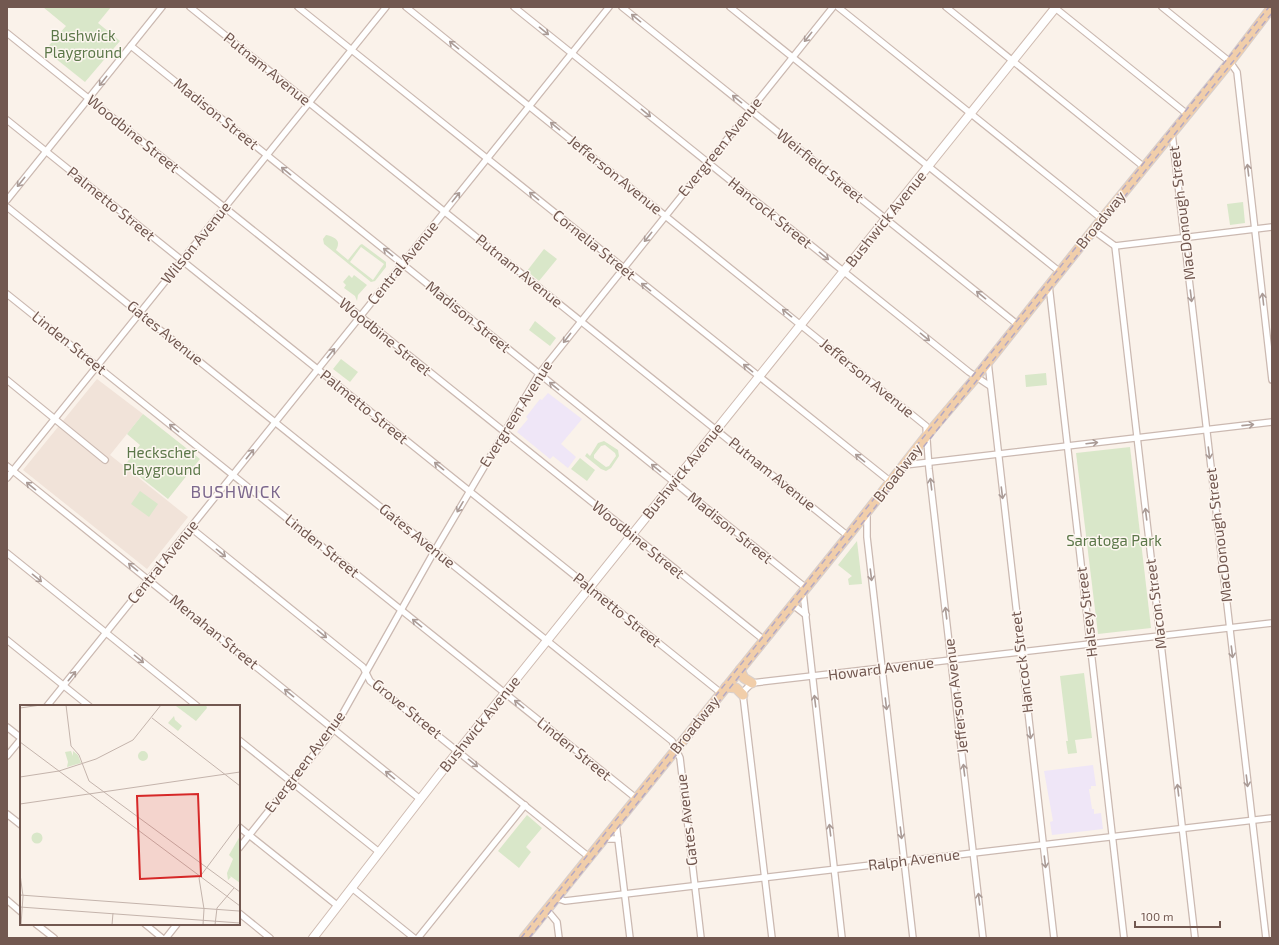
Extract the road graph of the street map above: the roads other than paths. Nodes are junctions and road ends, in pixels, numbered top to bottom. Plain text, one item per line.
1 (162, 7) edge
2 (190, 7) edge
3 (298, 7) edge
4 (386, 7) edge
5 (406, 7) edge
6 (514, 7) edge
7 (609, 7) edge
8 (622, 7) edge
9 (730, 7) edge
10 (832, 7) edge
11 (838, 7) edge
12 (946, 7) edge
13 (1055, 7) edge
14 (1162, 7) edge
15 (1272, 7) edge
16 (7, 33) edge
17 (131, 46) junction
18 (351, 50) junction
19 (572, 53) junction
20 (792, 57) junction
21 (1013, 61) junction
22 (1230, 62) junction
23 (88, 98) junction
24 (309, 102) junction
25 (530, 106) junction
26 (750, 110) junction
27 (970, 113) junction
28 (1187, 114) junction
29 (7, 120) edge
30 (1172, 132) junction
31 (46, 151) junction
32 (267, 155) junction
33 (487, 159) junction
34 (708, 162) junction
35 (928, 166) junction
36 (1144, 167) junction
37 (7, 200) edge
38 (7, 207) edge
39 (224, 208) junction
40 (445, 211) junction
41 (665, 215) junction
42 (886, 219) junction
43 (1102, 219) junction
44 (1272, 227) edge
45 (1255, 229) junction
46 (1093, 230) junction
47 (1184, 237) junction
48 (1115, 246) junction
49 (182, 260) junction
50 (402, 264) junction
51 (623, 268) junction
52 (843, 272) junction
53 (1060, 272) junction
54 (1049, 285) junction
55 (7, 294) edge
56 (140, 313) junction
57 (360, 317) junction
58 (581, 320) junction
59 (801, 324) junction
60 (1018, 324) junction
61 (988, 362) junction
62 (97, 366) junction
63 (318, 370) junction
64 (539, 374) junction
65 (759, 377) junction
66 (976, 377) junction
67 (7, 380) edge
68 (1272, 380) edge
69 (990, 386) junction
70 (55, 419) junction
71 (275, 422) junction
72 (1272, 422) edge
73 (716, 430) junction
74 (1207, 430) junction
75 (504, 432) junction
76 (928, 435) junction
77 (1137, 438) junction
78 (1067, 446) junction
79 (998, 454) junction
80 (105, 460) dead end
81 (929, 463) junction
82 (905, 465) junction
83 (7, 466) edge
84 (13, 471) junction
85 (233, 475) junction
86 (7, 478) edge
87 (674, 482) junction
88 (891, 482) junction
89 (469, 491) junction
90 (867, 513) junction
91 (191, 528) junction
92 (855, 528) junction
93 (631, 535) junction
94 (848, 536) junction
95 (867, 537) junction
96 (435, 550) junction
97 (7, 554) edge
98 (149, 580) junction
99 (590, 588) junction
100 (805, 590) junction
101 (793, 605) junction
102 (401, 610) junction
103 (806, 615) junction
104 (1272, 623) edge
105 (1230, 628) junction
106 (106, 633) junction
107 (1160, 636) junction
108 (7, 640) edge
109 (547, 640) junction
110 (764, 640) junction
111 (1091, 644) junction
112 (1021, 653) junction
113 (952, 661) junction
114 (882, 669) junction
115 (740, 670) junction
116 (366, 674) junction
117 (812, 677) junction
118 (752, 683) junction
119 (64, 686) junction
120 (724, 690) junction
121 (505, 693) junction
122 (743, 695) junction
123 (49, 705) edge
124 (88, 705) edge
125 (196, 705) edge
126 (7, 727) edge
127 (334, 729) junction
128 (20, 738) edge
129 (20, 740) edge
130 (240, 741) edge
131 (676, 749) junction
132 (458, 751) junction
133 (7, 756) edge
134 (292, 782) junction
135 (636, 798) junction
136 (420, 799) junction
137 (525, 805) junction
138 (7, 814) edge
139 (1272, 818) edge
140 (1252, 821) junction
141 (20, 824) edge
142 (616, 824) junction
143 (240, 828) edge
144 (1182, 829) junction
145 (249, 835) junction
146 (1113, 837) junction
147 (604, 839) junction
148 (618, 839) junction
149 (1043, 845) junction
150 (240, 847) edge
151 (379, 852) junction
152 (974, 853) junction
153 (589, 857) junction
154 (904, 861) junction
155 (834, 869) junction
156 (765, 877) junction
157 (695, 885) junction
158 (352, 888) junction
159 (625, 894) junction
160 (556, 898) junction
161 (7, 900) edge
162 (338, 906) junction
163 (547, 910) junction
164 (20, 911) edge
165 (240, 914) edge
166 (37, 925) edge
167 (146, 925) edge
168 (177, 925) edge
169 (54, 938) edge
170 (162, 938) edge
171 (166, 938) edge
172 (270, 938) edge
173 (313, 938) edge
174 (414, 938) edge
175 (418, 938) edge
176 (524, 938) edge
177 (559, 938) edge
178 (630, 938) edge
179 (701, 938) edge
180 (772, 938) edge
181 (842, 938) edge
182 (913, 938) edge
183 (983, 938) edge
184 (1054, 938) edge
185 (1124, 938) edge
186 (1195, 938) edge
187 (1266, 938) edge

1 - 17 street
2 - 24 street, Putnam Avenue
3 - 18 street, Cornelia Street
4 - 18 street, Wilson Avenue
25 -> 5 street, Jefferson Avenue
6 -> 19 street, Hancock Street
7 - 19 street, Central Avenue
26 -> 8 street, Weirfield Street
9 - 20 street
10 -> 20 street, Evergreen Avenue
11 - 27 street
12 - 21 street
13 - 21 main road, Bushwick Avenue
13 - 28 street
14 - 22 street
15 - 22 main road, Broadway
16 - 23 street, Woodbine Street
17 -> 23 street
17 - 32 street, Madison Street
18 - 24 street, Wilson Avenue
18 - 33 street, Cornelia Street
19 - 25 street, Central Avenue
19 -> 34 street, Hancock Street
20 - 26 street, Evergreen Avenue
20 - 35 street
21 - 27 main road, Bushwick Avenue
21 - 36 street
22 - 28 main road, Broadway
45 -> 22 street
23 - 31 street
23 - 39 street, Woodbine Street
24 - 32 street, Wilson Avenue
24 - 40 street, Putnam Avenue
25 - 33 street, Central Avenue
41 -> 25 street, Jefferson Avenue
26 - 34 street, Evergreen Avenue
26 - 42 street, Weirfield Street
27 - 35 main road, Bushwick Avenue
27 - 43 street
28 - 30 main road, Broadway
29 - 31 street, Palmetto Street
30 - 36 main road, Broadway
30 - 47 street, MacDonough Street
31 -> 37 street
31 - 49 street, Palmetto Street
32 - 39 street, Wilson Avenue
50 -> 32 street, Madison Street
40 -> 33 street, Central Avenue
51 -> 33 street, Cornelia Street
34 - 41 street, Evergreen Avenue
34 -> 52 street, Hancock Street
35 - 42 main road, Bushwick Avenue
35 - 53 street
36 - 43 main road, Broadway
38 - 56 street, Gates Avenue
39 - 49 street, Wilson Avenue
39 - 57 street, Woodbine Street
40 - 50 street, Central Avenue
40 - 58 street, Putnam Avenue
41 -> 51 street, Evergreen Avenue
59 -> 41 street, Jefferson Avenue
42 - 52 main road, Bushwick Avenue
60 -> 42 street, Weirfield Street
43 - 46 main road, Broadway
44 - 45 street
45 - 47 street
68 -> 45 street
46 - 48 street
46 - 53 main road, Broadway
47 - 48 street
47 -> 74 street, MacDonough Street
48 - 77 street, Macon Street
49 - 56 street, Wilson Avenue
49 - 63 street, Palmetto Street
50 - 57 street, Central Avenue
50 - 64 street, Madison Street
51 - 58 street, Evergreen Avenue
65 -> 51 street, Cornelia Street
52 - 59 main road, Bushwick Avenue
52 -> 66 street, Hancock Street
53 - 54 main road, Broadway
54 - 60 main road, Broadway
54 - 78 street, Halsey Street
55 - 62 street, Linden Street
56 - 62 street, Wilson Avenue
56 - 71 street, Gates Avenue
63 -> 57 street, Central Avenue
57 - 75 street, Woodbine Street
58 -> 64 street, Evergreen Avenue
58 - 73 street, Putnam Avenue
59 - 65 main road, Bushwick Avenue
59 - 76 street, Jefferson Avenue
60 - 61 main road, Broadway
61 - 66 main road, Broadway
61 - 69 street, Hancock Street
62 - 70 street, Wilson Avenue
85 -> 62 street, Linden Street
63 - 71 street, Central Avenue
89 -> 63 street, Palmetto Street
64 - 75 street, Evergreen Avenue
87 -> 64 street, Madison Street
65 - 73 main road, Bushwick Avenue
88 -> 65 street, Cornelia Street
66 - 69 street, Hancock Street
66 - 76 main road, Broadway
67 - 70 street
69 - 79 street, Hancock Street
70 - 80 street
70 - 84 street, Wilson Avenue
85 -> 71 street, Central Avenue
71 - 96 street, Gates Avenue
74 -> 72 street
73 - 87 main road, Bushwick Avenue
73 - 94 street, Putnam Avenue
74 - 77 street
74 -> 105 street, MacDonough Street
75 - 89 street, Evergreen Avenue
75 - 93 street, Woodbine Street
76 - 81 street, Jefferson Avenue
76 - 82 main road, Broadway
78 -> 77 street
107 -> 77 street, Macon Street
78 - 79 street
78 - 111 street, Halsey Street
79 - 81 street
79 -> 112 street, Hancock Street
81 - 82 street
113 -> 81 street, Jefferson Avenue
82 - 88 main road, Broadway
83 - 84 street, Menahan Street
84 - 86 street, Wilson Avenue
98 -> 84 street, Menahan Street
85 - 91 street, Central Avenue
85 - 102 street, Linden Street
87 - 93 main road, Bushwick Avenue
87 - 100 street, Madison Street
88 - 90 main road, Broadway
89 -> 96 street, Evergreen Avenue
89 - 99 street, Palmetto Street
90 - 92 main road, Broadway
90 - 95 street
91 - 98 street, Central Avenue
91 -> 116 street, Grove Street
92 - 94 main road, Broadway
92 - 95 street
93 - 99 main road, Bushwick Avenue
93 - 110 street, Woodbine Street
94 - 100 main road, Broadway
95 -> 114 street
96 - 102 street, Evergreen Avenue
96 - 109 street, Gates Avenue
97 -> 106 street
98 - 106 street, Central Avenue
127 -> 98 street, Menahan Street
99 - 109 main road, Bushwick Avenue
99 - 120 street, Palmetto Street
100 - 101 main road, Broadway
100 - 103 street
101 - 103 street
101 - 110 main road, Broadway
102 - 116 street, Evergreen Avenue
121 -> 102 street, Linden Street
103 - 117 street
104 - 105 street, Howard Avenue
105 - 107 street, Howard Avenue
105 -> 140 street, MacDonough Street
119 -> 106 street, Central Avenue
106 -> 125 street
107 - 111 street, Howard Avenue
144 -> 107 street, Macon Street
108 - 119 street
109 - 121 main road, Bushwick Avenue
109 - 131 street, Gates Avenue
110 - 115 main road, Broadway
111 - 112 street, Howard Avenue
111 - 146 street, Halsey Street
112 - 113 street, Howard Avenue
112 -> 149 street, Hancock Street
113 - 114 street, Howard Avenue
152 -> 113 street, Jefferson Avenue
114 - 117 street, Howard Avenue
114 -> 154 street
115 - 118 main road
115 - 120 main road, Broadway
116 - 127 street, Evergreen Avenue
116 - 132 street, Grove Street
117 - 118 street, Howard Avenue
155 -> 117 street
118 - 122 street
119 - 123 street, Central Avenue
119 - 124 street
120 - 122 main road
120 - 131 main road, Broadway
121 - 132 main road, Bushwick Avenue
135 -> 121 street, Linden Street
122 - 156 street
126 - 128 street
127 - 134 street, Evergreen Avenue
136 -> 127 street, Menahan Street
129 - 133 street
130 - 134 street
131 - 135 main road, Broadway
131 - 157 street, Gates Avenue
132 - 136 main road, Bushwick Avenue
132 -> 137 street, Grove Street
134 - 145 street, Evergreen Avenue
134 - 151 street
135 - 142 main road, Broadway
136 - 151 main road, Bushwick Avenue
137 - 153 street, Grove Street
137 - 175 street
138 - 141 street
139 - 140 street, Ralph Avenue
140 - 144 street, Ralph Avenue
140 - 187 street, MacDonough Street
142 - 147 main road, Broadway
142 - 148 street
143 - 145 street
144 - 146 street, Ralph Avenue
144 - 186 street, Macon Street
145 - 150 street, Evergreen Avenue
145 - 162 street
146 - 149 street, Ralph Avenue
146 - 185 street, Halsey Street
147 - 148 street
147 - 153 main road, Broadway
148 - 159 street
149 - 152 street, Ralph Avenue
149 -> 184 street, Hancock Street
151 - 158 main road, Bushwick Avenue
152 - 154 street, Ralph Avenue
183 -> 152 street, Jefferson Avenue
153 - 160 main road, Broadway
154 - 155 street, Ralph Avenue
154 - 182 street
155 - 156 street, Ralph Avenue
155 - 181 street
156 - 157 street, Ralph Avenue
156 - 180 street
157 - 159 street, Ralph Avenue
157 - 179 street, Gates Avenue
158 - 162 main road, Bushwick Avenue
158 - 174 street
159 - 160 street, Ralph Avenue
159 - 178 street
160 - 163 main road, Broadway
161 - 164 street
162 - 173 main road, Bushwick Avenue
163 - 176 main road, Broadway
163 - 177 street
165 - 172 street
166 - 169 street
167 - 170 street
168 - 171 street

